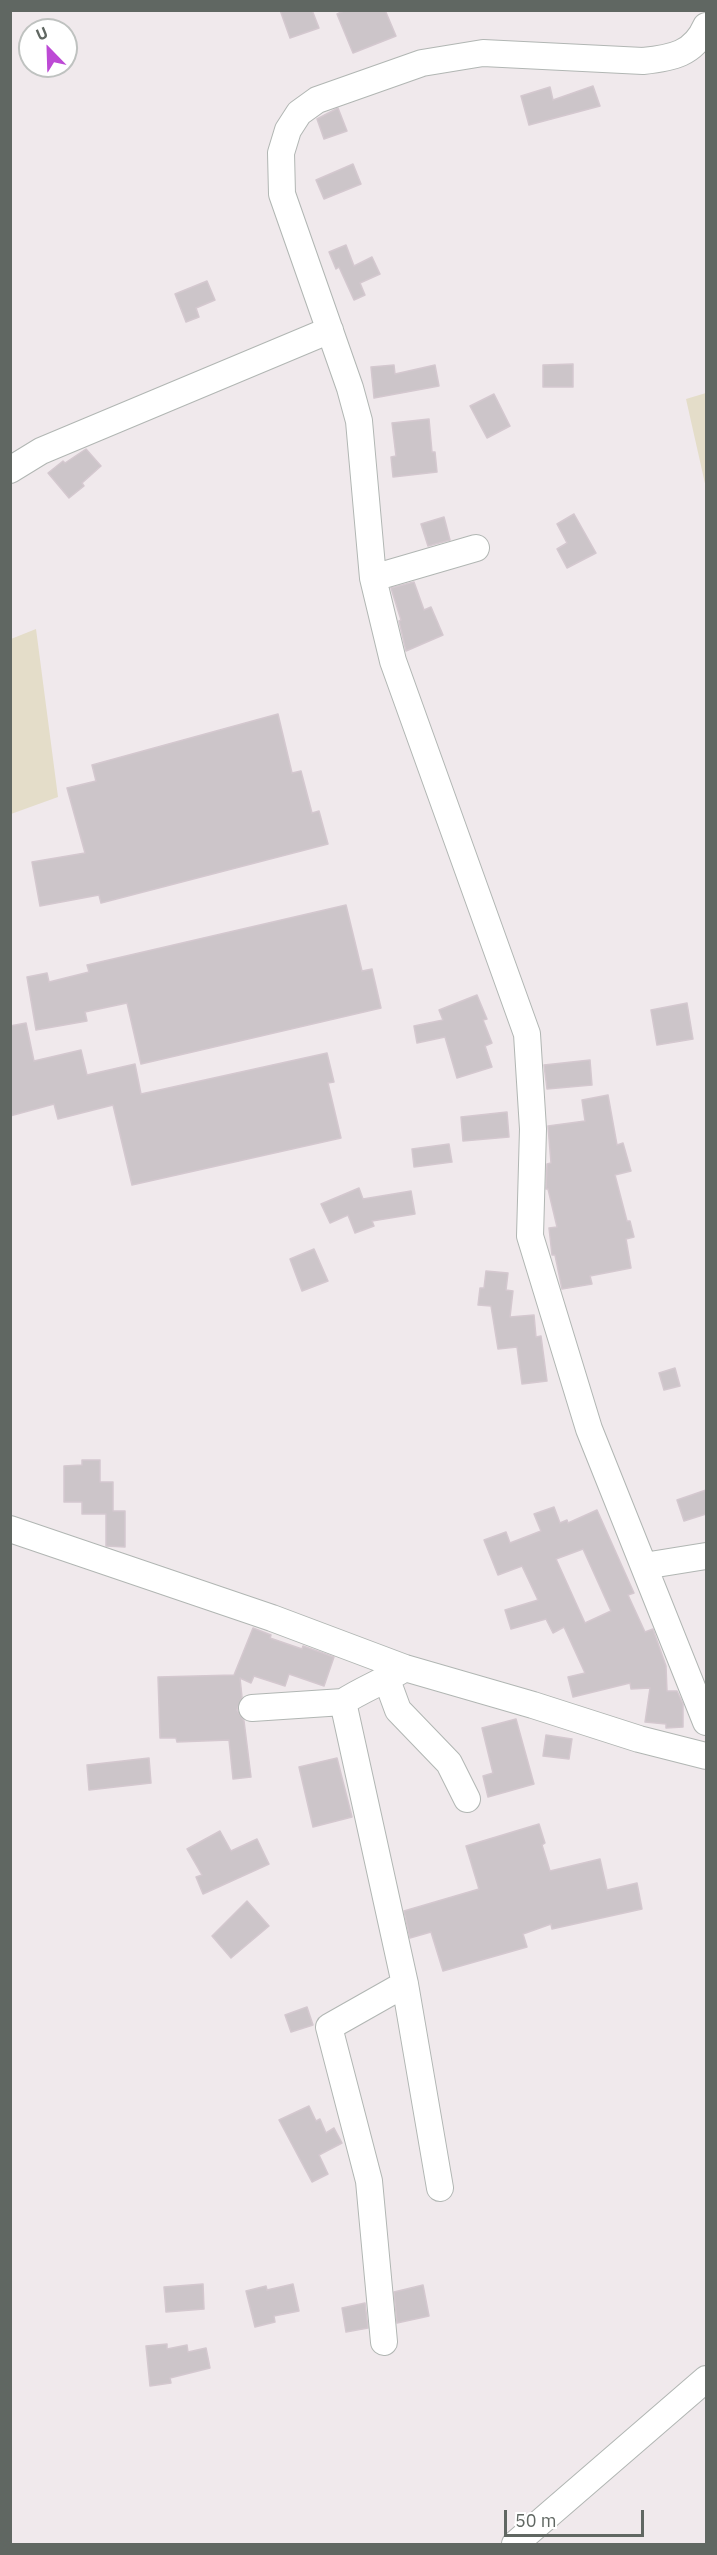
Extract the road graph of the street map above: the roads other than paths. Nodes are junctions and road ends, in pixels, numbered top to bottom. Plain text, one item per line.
1 (704, 36) edge
2 (330, 330) junction
3 (10, 470) edge
4 (476, 548) dead end
5 (373, 578) junction
6 (10, 1529) edge
7 (706, 1556) edge
8 (644, 1566) junction
9 (396, 1674) junction
10 (343, 1702) junction
11 (252, 1708) dead end
12 (706, 1722) edge
13 (706, 1756) edge
14 (467, 1800) dead end
15 (405, 1984) junction
16 (440, 2188) dead end
17 (384, 2342) dead end
18 (706, 2379) edge
19 (515, 2544) edge

1 - 2 street
2 - 3 street
2 - 5 street
4 - 5 street
5 - 8 street
6 - 9 street
7 - 8 street
8 - 12 street
9 - 10 street
9 - 13 street
9 - 14 street
10 - 11 street
10 - 15 street
15 - 16 street
15 - 17 street
18 - 19 street

